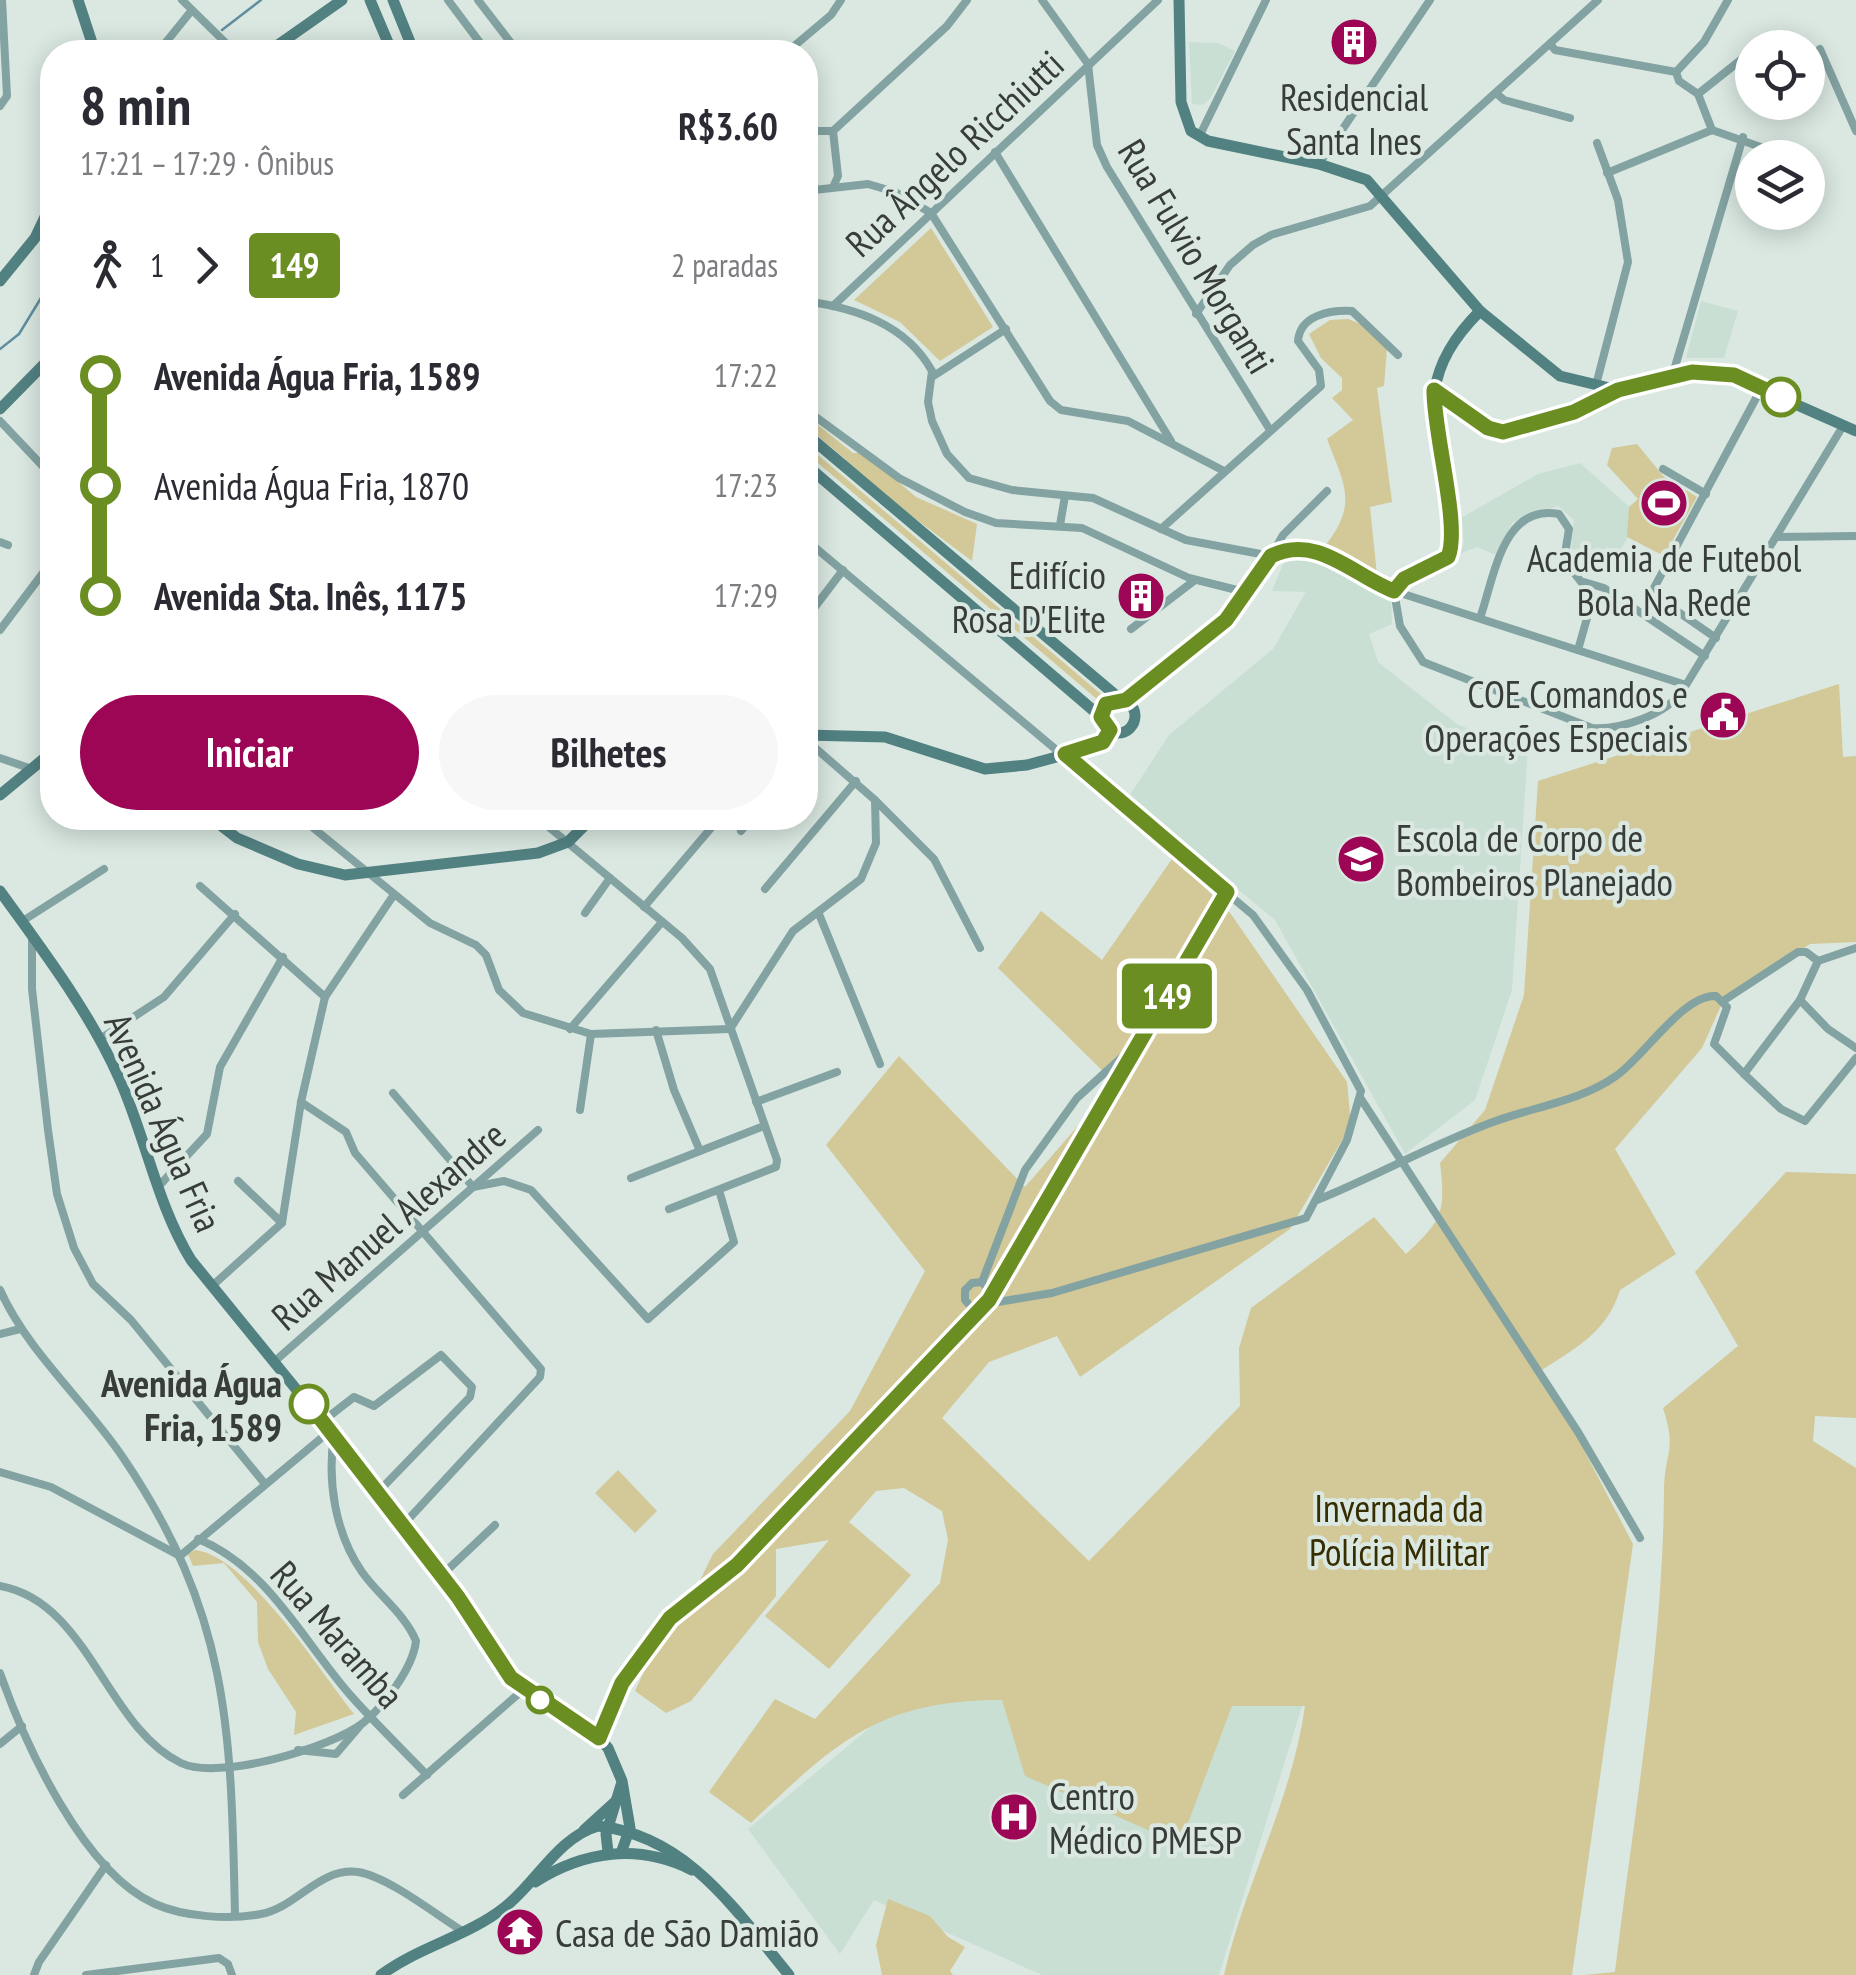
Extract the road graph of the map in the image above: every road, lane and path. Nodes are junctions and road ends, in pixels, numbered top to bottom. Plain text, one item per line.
1 (2, 0) edge
2 (78, 0) edge
3 (182, 0) edge
4 (316, 0) edge
5 (342, 0) edge
6 (370, 0) edge
7 (393, 0) edge
8 (448, 0) edge
9 (478, 0) edge
10 (842, 0) edge
11 (967, 0) edge
12 (1042, 0) edge
13 (1158, 0) edge
14 (1179, 0) edge
15 (1266, 0) edge
16 (1430, 0) edge
17 (1598, 0) edge
18 (1728, 0) edge
19 (192, 10) junction
20 (326, 11) junction
21 (91, 40) edge
22 (168, 40) edge
23 (223, 40) edge
24 (285, 40) edge
25 (387, 40) edge
26 (409, 40) edge
27 (478, 40) edge
28 (509, 40) edge
29 (803, 40) edge
30 (1550, 44) junction
31 (1825, 60) edge
32 (1088, 64) junction
33 (1735, 65) edge
34 (1676, 72) junction
35 (1496, 93) junction
36 (1698, 94) junction
37 (0, 106) edge
38 (1570, 118) dead end
39 (1712, 130) junction
40 (818, 131) edge
41 (833, 131) junction
42 (1856, 131) edge
43 (1199, 137) junction
44 (1743, 138) junction
45 (1748, 140) edge
46 (1597, 144) dead end
47 (995, 152) junction
48 (1319, 164) junction
49 (1607, 173) junction
50 (833, 186) junction
51 (818, 189) edge
52 (1383, 195) junction
53 (930, 213) junction
54 (40, 227) edge
55 (0, 281) edge
56 (818, 303) edge
57 (833, 306) junction
58 (1480, 311) junction
59 (1196, 314) junction
60 (1006, 330) junction
61 (1398, 355) dead end
62 (40, 368) edge
63 (932, 377) junction
64 (1672, 378) junction
65 (1762, 387) junction
66 (1596, 388) junction
67 (1434, 390) junction
68 (1618, 390) junction
69 (0, 409) edge
70 (818, 418) edge
71 (0, 421) edge
72 (1850, 428) edge
73 (1270, 430) junction
74 (1172, 441) junction
75 (818, 444) edge
76 (40, 463) edge
77 (1664, 469) dead end
78 (1224, 471) junction
79 (818, 475) edge
80 (1327, 491) dead end
81 (1706, 494) junction
82 (1066, 496) junction
83 (1060, 526) junction
84 (1161, 529) junction
85 (1856, 536) edge
86 (1778, 538) junction
87 (818, 550) edge
88 (1271, 556) junction
89 (843, 570) junction
90 (40, 577) edge
91 (1194, 580) junction
92 (1584, 582) junction
93 (1394, 591) junction
94 (1250, 593) junction
95 (818, 603) edge
96 (1480, 618) junction
97 (1131, 629) dead end
98 (0, 630) edge
99 (1716, 638) junction
100 (1578, 650) junction
101 (1705, 656) junction
102 (1684, 688) junction
103 (1123, 699) junction
104 (1101, 717) junction
105 (1110, 730) junction
106 (818, 741) edge
107 (818, 751) edge
108 (1065, 754) junction
109 (0, 758) edge
110 (40, 762) edge
111 (32, 768) junction
112 (856, 781) junction
113 (0, 795) edge
114 (875, 800) junction
115 (818, 826) edge
116 (227, 830) edge
117 (315, 830) edge
118 (553, 830) edge
119 (580, 830) edge
120 (708, 830) edge
121 (814, 830) edge
122 (568, 842) junction
123 (104, 870) dead end
124 (368, 874) junction
125 (610, 878) junction
126 (200, 886) dead end
127 (765, 888) dead end
128 (1227, 892) junction
129 (0, 893) edge
130 (394, 896) junction
131 (644, 907) junction
132 (584, 912) dead end
133 (235, 914) junction
134 (819, 914) junction
135 (21, 922) junction
136 (662, 922) junction
137 (32, 937) junction
138 (980, 948) dead end
139 (1856, 948) edge
140 (283, 957) junction
141 (1818, 961) junction
142 (325, 997) junction
143 (1800, 1000) junction
144 (1723, 1001) junction
145 (570, 1028) junction
146 (730, 1029) junction
147 (656, 1030) junction
148 (591, 1034) junction
149 (1143, 1038) junction
150 (100, 1039) junction
151 (1856, 1048) edge
152 (1856, 1058) edge
153 (880, 1064) dead end
154 (837, 1072) dead end
155 (1744, 1074) junction
156 (392, 1092) dead end
157 (1361, 1099) junction
158 (301, 1102) junction
159 (756, 1102) junction
160 (580, 1110) dead end
161 (764, 1126) junction
162 (538, 1130) dead end
163 (700, 1151) junction
164 (1401, 1165) junction
165 (631, 1178) dead end
166 (238, 1181) dead end
167 (158, 1187) junction
168 (473, 1187) junction
169 (718, 1190) junction
170 (1317, 1200) junction
171 (669, 1209) dead end
172 (282, 1223) junction
173 (424, 1230) junction
174 (982, 1282) junction
175 (212, 1286) junction
176 (0, 1290) edge
177 (990, 1295) junction
178 (984, 1306) junction
179 (20, 1329) junction
180 (0, 1334) edge
181 (275, 1361) junction
182 (330, 1429) junction
183 (0, 1472) edge
184 (265, 1484) junction
185 (379, 1491) junction
186 (404, 1524) junction
187 (495, 1525) dead end
188 (1640, 1538) dead end
189 (198, 1539) junction
190 (180, 1556) junction
191 (442, 1575) junction
192 (0, 1586) edge
193 (0, 1673) edge
194 (524, 1689) junction
195 (371, 1716) junction
196 (22, 1726) junction
197 (359, 1726) junction
198 (599, 1738) junction
199 (0, 1744) edge
200 (298, 1750) junction
201 (231, 1769) junction
202 (427, 1775) junction
203 (622, 1780) junction
204 (403, 1795) dead end
205 (617, 1800) junction
206 (607, 1828) junction
207 (583, 1832) junction
208 (630, 1834) junction
209 (614, 1853) junction
210 (106, 1864) junction
211 (701, 1874) junction
212 (529, 1886) junction
213 (236, 1915) junction
214 (464, 1932) junction
215 (34, 1975) edge
216 (86, 1975) edge
217 (232, 1975) edge
218 (381, 1975) edge
219 (789, 1975) edge

1 - 37 street
2 - 21 main road
3 - 19 street
4 - 20 street
5 - 20 main road
6 - 25 main road
7 - 26 main road
8 - 27 street
9 - 28 street
10 - 29 street
11 - 41 street
12 - 32 street, Rua Fulvio Morganti
13 - 32 street, Rua Ângelo Ricchiutti
14 - 43 main road
15 - 43 street
16 - 48 street
17 - 30 street
18 - 34 street
19 - 22 street
19 - 23 street
20 - 24 main road
30 - 34 street
30 - 35 street
31 - 42 street
32 - 47 street, Rua Ângelo Ricchiutti
32 - 59 street, Rua Fulvio Morganti
33 - 36 street
34 - 36 street
35 - 38 street
35 - 52 street
36 - 39 street
39 - 44 street
39 - 49 street
40 - 41 street
41 - 50 street
43 - 48 main road
44 - 45 street
44 - 64 street
46 - 49 street
47 - 53 street, Rua Ângelo Ricchiutti
47 - 74 street
48 - 52 main road
49 - 66 street
50 - 51 street
50 - 53 street
52 - 58 main road
52 - 59 street
53 - 57 street, Rua Ângelo Ricchiutti
53 - 60 street
54 - 55 main road
56 - 57 street
57 - 63 street
58 - 66 main road
58 - 67 main road
59 - 73 street, Rua Fulvio Morganti
60 - 63 street
60 - 74 street
61 - 73 street
62 - 69 main road
63 - 82 street
64 - 65 main road
64 - 68 main road
65 - 72 main road
65 - 81 street
66 - 68 main road
67 - 68 street
67 - 93 main road
70 - 83 street
71 - 76 street
72 - 86 street
73 - 78 street
74 - 78 street
75 - 103 main road
77 - 81 street
78 - 84 street
79 - 104 main road
80 - 88 street
81 - 99 street
82 - 83 street
82 - 84 street
83 - 91 street
84 - 88 street
85 - 86 street
86 - 99 street
87 - 89 street
88 - 93 main road
88 - 94 main road
89 - 95 street
89 - 108 street
90 - 98 street
91 - 94 street
91 - 97 street
92 - 96 street
92 - 100 street
92 - 101 street
93 - 96 street
93 - 102 street
94 - 103 main road
96 - 100 street
99 - 101 street
100 - 102 street
101 - 102 street
103 - 104 main road
103 - 105 main road
104 - 105 main road
105 - 108 main road
106 - 108 main road
107 - 112 street
108 - 128 street
109 - 111 street
110 - 111 main road
111 - 113 main road
112 - 114 street
112 - 115 street
114 - 134 street
114 - 138 street
116 - 124 main road
117 - 124 street
118 - 122 street
119 - 122 main road
120 - 131 street
121 - 127 street
122 - 124 main road
122 - 125 street
123 - 135 street
124 - 130 street
125 - 131 street
125 - 132 street
126 - 133 street
128 - 149 street
128 - 157 street
129 - 135 main road, Avenida Água Fria
130 - 142 street
130 - 145 street
131 - 136 street
133 - 140 street
133 - 150 street
134 - 146 street
134 - 153 street
135 - 137 main road, Avenida Água Fria
136 - 145 street
136 - 146 street
137 - 150 main road, Avenida Água Fria
137 - 184 street
139 - 141 street
140 - 142 street
140 - 167 street
141 - 143 street
141 - 144 street
142 - 158 street
143 - 151 street
143 - 155 street
144 - 155 street
144 - 164 street
145 - 148 street
146 - 147 street
146 - 159 street
147 - 148 street
147 - 163 street
148 - 160 street
149 - 174 street
149 - 177 street
150 - 167 main road, Avenida Água Fria
152 - 155 street
154 - 159 street
156 - 168 street
157 - 164 street
157 - 170 street
158 - 172 street
158 - 173 street
159 - 161 street
161 - 163 street
161 - 169 street
162 - 168 street, Rua Manuel Alexandre
163 - 165 street
164 - 170 street
164 - 188 street
166 - 172 street
167 - 175 main road, Avenida Água Fria
168 - 169 street
168 - 173 street, Rua Manuel Alexandre
169 - 171 street
170 - 178 street
172 - 175 street
173 - 181 street, Rua Manuel Alexandre
173 - 186 street
174 - 177 street
174 - 178 street
175 - 181 main road, Avenida Água Fria
176 - 179 street
177 - 178 street
178 - 198 street
179 - 180 street
179 - 190 street
181 - 182 main road, Avenida Água Fria
182 - 184 street
182 - 185 main road, Avenida Água Fria
182 - 185 street
182 - 195 street
183 - 190 street
184 - 189 street
185 - 186 main road, Avenida Água Fria
186 - 191 main road, Avenida Água Fria
187 - 191 street
189 - 190 street
189 - 195 street, Rua Maramba
190 - 201 street
191 - 194 main road, Avenida Água Fria
192 - 201 street
193 - 196 street
194 - 198 main road, Avenida Água Fria
194 - 202 street
195 - 197 street
195 - 202 street, Rua Maramba
196 - 199 street
196 - 210 street
197 - 200 street
197 - 200 street
198 - 203 main road, Avenida Água Fria
200 - 201 street
201 - 213 street
202 - 204 street
203 - 205 main road
203 - 208 main road, Avenida Água Fria
205 - 206 main road
205 - 207 main road
206 - 207 main road
206 - 208 main road
206 - 209 main road
207 - 212 main road
208 - 209 main road
208 - 211 main road
209 - 211 main road
209 - 212 main road
210 - 213 street
210 - 215 street
211 - 219 main road
212 - 214 main road
213 - 214 street
214 - 218 main road
216 - 217 street

